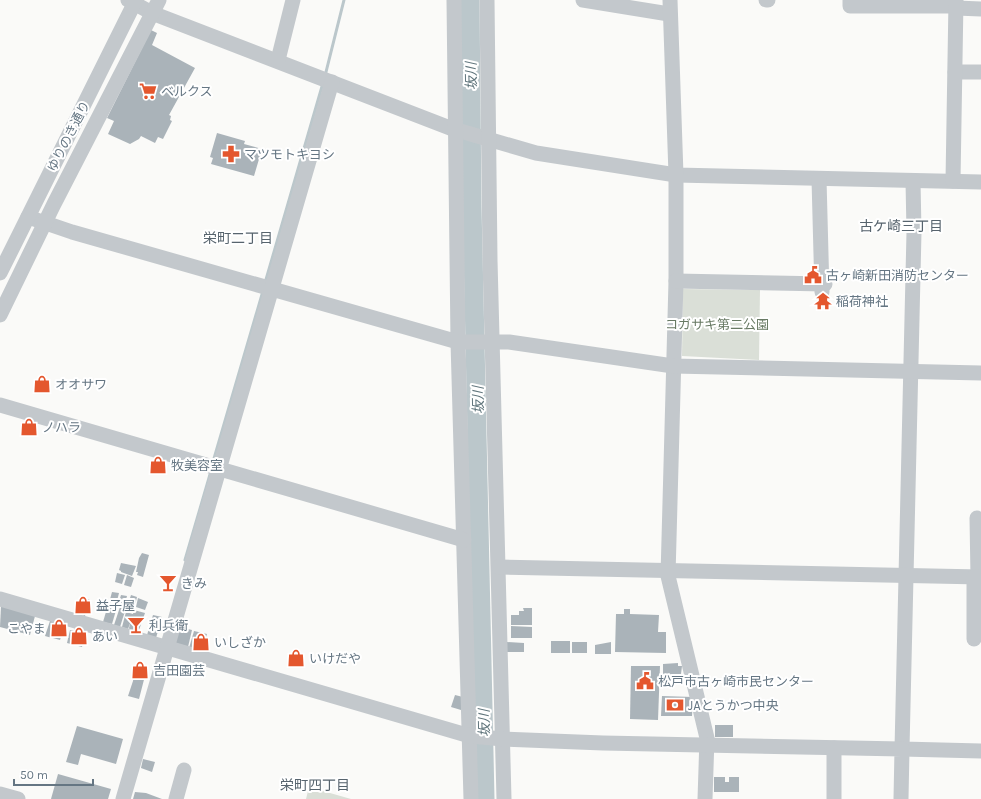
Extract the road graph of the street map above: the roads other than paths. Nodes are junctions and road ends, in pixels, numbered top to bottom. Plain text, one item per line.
1 (294, 0) edge
2 (454, 0) edge
3 (487, 0) edge
4 (583, 0) edge
5 (850, 0) edge
6 (133, 1) edge
7 (956, 5) edge
8 (156, 6) edge
9 (670, 7) edge
10 (981, 9) edge
11 (278, 60) junction
12 (955, 72) junction
13 (981, 72) edge
14 (326, 80) junction
15 (458, 129) junction
16 (486, 137) junction
17 (676, 175) junction
18 (819, 179) junction
19 (914, 181) junction
20 (953, 181) junction
21 (981, 182) edge
22 (28, 217) junction
23 (46, 223) junction
24 (0, 273) edge
25 (676, 281) junction
26 (267, 288) junction
27 (0, 315) edge
28 (492, 341) junction
29 (458, 342) junction
30 (673, 366) junction
31 (910, 371) junction
32 (981, 373) edge
33 (0, 405) edge
34 (215, 467) junction
35 (977, 518) dead end
36 (464, 540) junction
37 (499, 567) junction
38 (668, 570) junction
39 (906, 575) junction
40 (978, 577) edge
41 (0, 599) edge
42 (974, 638) dead end
43 (162, 646) junction
44 (472, 736) junction
45 (501, 739) junction
46 (707, 745) junction
47 (834, 748) junction
48 (902, 749) junction
49 (981, 751) edge
50 (184, 770) dead end
51 (0, 794) edge
52 (18, 799) edge
53 (123, 799) edge
54 (176, 799) edge
55 (471, 799) edge
56 (504, 799) edge
57 (705, 799) edge
58 (834, 799) edge
59 (901, 799) edge

1 - 11 street
2 - 15 street
3 - 16 street
4 - 9 street
5 - 7 street
6 - 8 street
6 - 22 street, ゆりのき通り
7 - 10 street
7 - 12 street
8 - 11 street
8 - 23 street
9 - 17 street
11 - 14 street
12 - 13 street
12 - 20 street
14 - 15 street
14 - 26 street
15 - 16 street
15 - 29 street
16 - 17 street
16 - 28 street
17 - 18 street
17 - 25 street
18 - 19 street
18 - 25 street
19 - 20 street
19 - 31 street
20 - 21 street
22 - 23 street
22 - 24 street, ゆりのき通り
23 - 26 street
23 - 27 street
25 - 30 street
26 - 29 street
26 - 34 street
28 - 29 street
28 - 30 street
28 - 37 street
29 - 36 street
30 - 31 street
30 - 38 street
31 - 32 street
31 - 39 street
33 - 34 street
34 - 36 street
34 - 43 street
35 - 40 street
36 - 44 street
37 - 38 street
37 - 45 street
38 - 39 street
38 - 46 street
39 - 40 street
39 - 48 street
40 - 42 street
41 - 43 street
43 - 44 street
43 - 53 street
44 - 45 street
44 - 55 street
45 - 46 street
45 - 56 street
46 - 47 street
46 - 57 street
47 - 48 street
47 - 58 street
48 - 49 street
48 - 59 street
50 - 54 street
51 - 52 street

